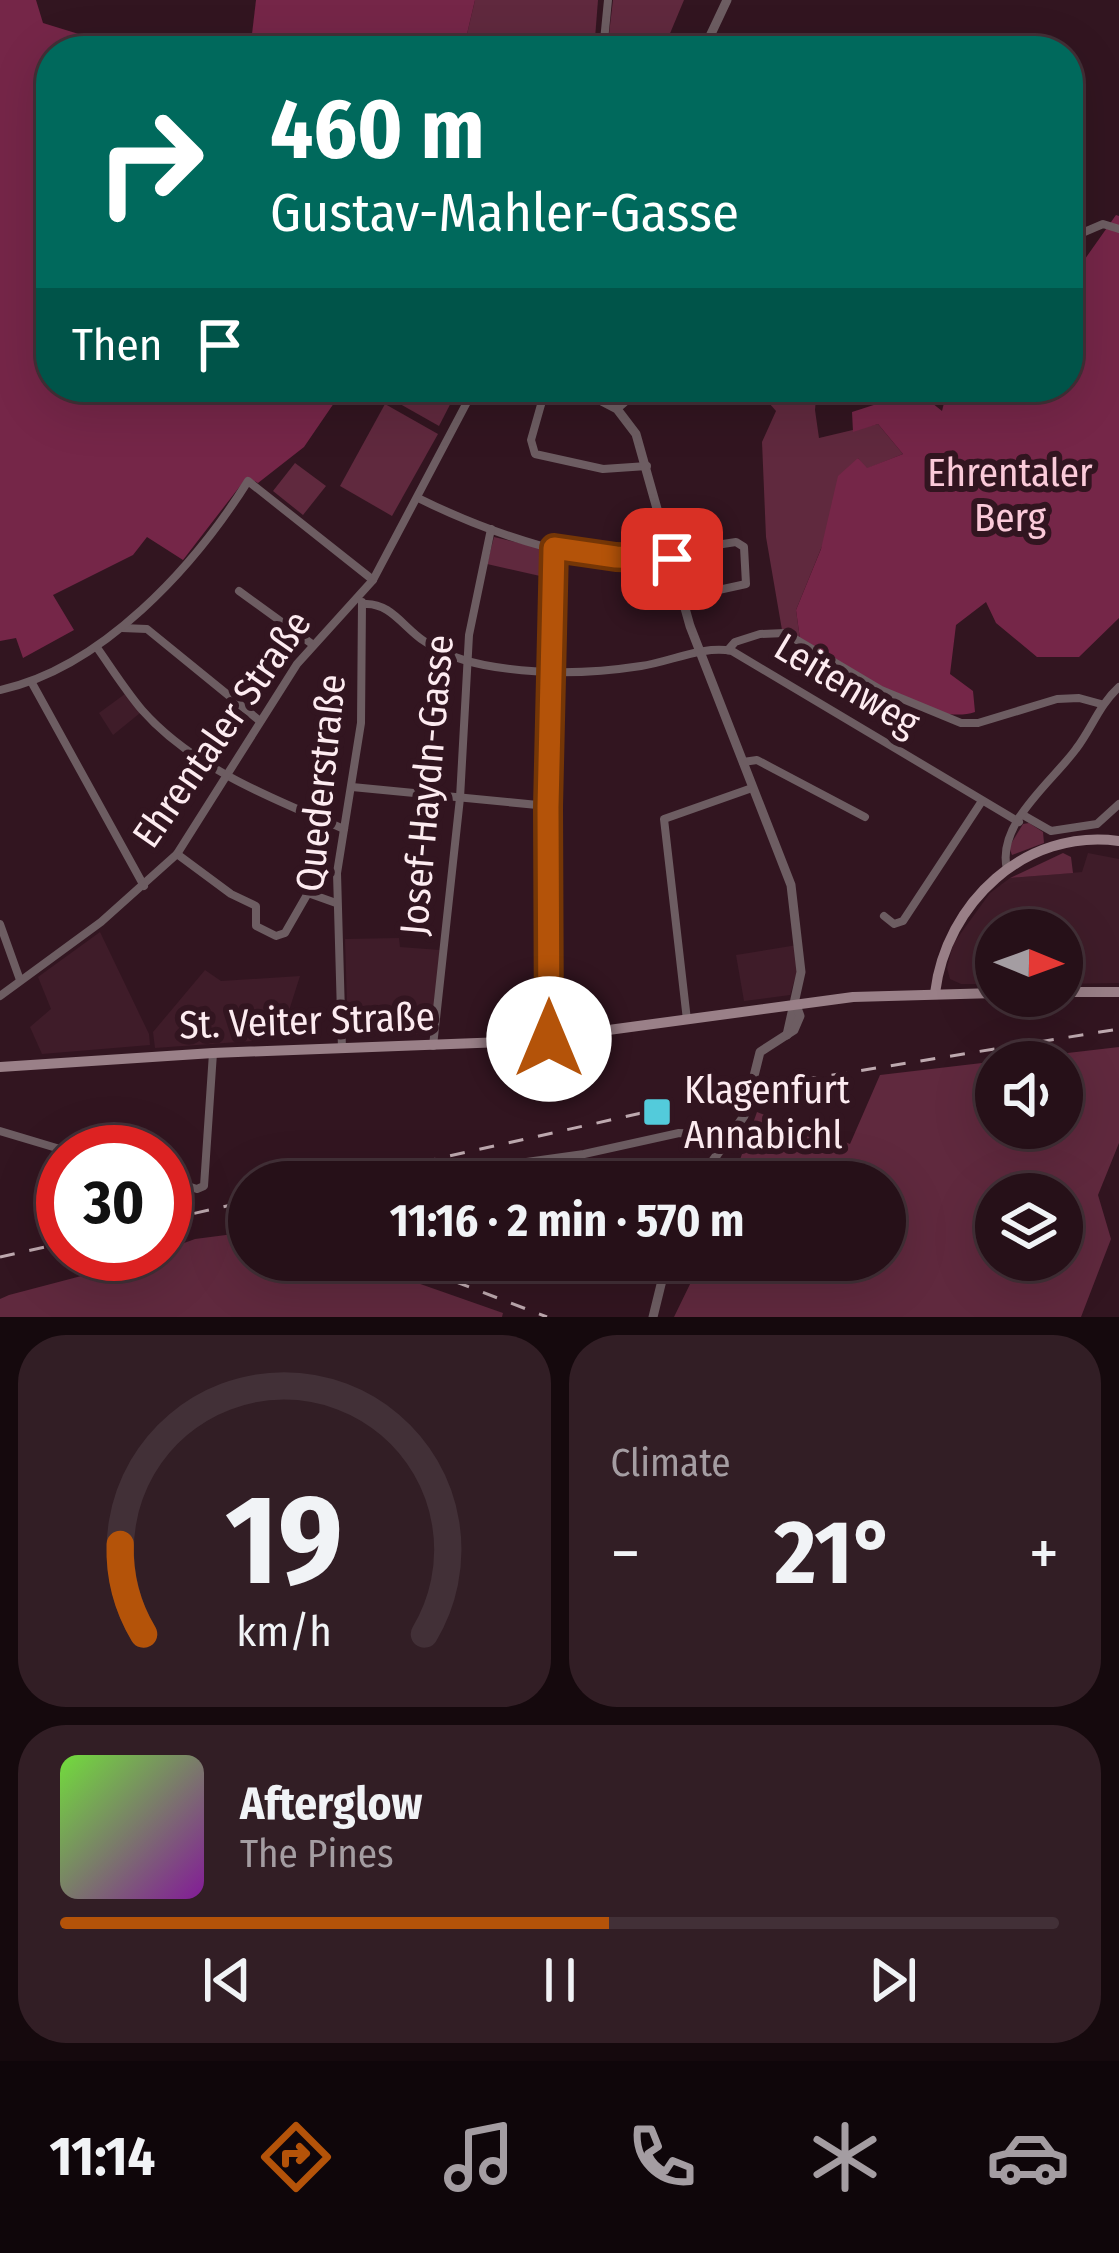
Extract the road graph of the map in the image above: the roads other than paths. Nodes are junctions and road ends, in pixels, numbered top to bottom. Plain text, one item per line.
1 (608, 0) edge
2 (727, 0) edge
3 (604, 36) edge
4 (710, 36) edge
5 (1119, 229) edge
6 (1083, 232) edge
7 (467, 402) edge
8 (542, 402) edge
9 (604, 402) edge
10 (623, 402) edge
11 (617, 409) junction
12 (647, 466) junction
13 (418, 498) junction
14 (490, 529) junction
15 (554, 548) junction
16 (671, 556) junction
17 (374, 580) junction
18 (239, 591) dead end
19 (682, 598) junction
20 (360, 601) junction
21 (121, 628) junction
22 (312, 644) junction
23 (98, 649) junction
24 (728, 650) junction
25 (700, 652) junction
26 (467, 662) junction
27 (551, 672) junction
28 (32, 682) junction
29 (1119, 687) edge
30 (0, 690) edge
31 (1101, 704) junction
32 (260, 722) junction
33 (741, 763) junction
34 (228, 776) junction
35 (352, 787) junction
36 (752, 788) junction
37 (460, 798) junction
38 (982, 801) junction
39 (1119, 804) edge
40 (548, 807) junction
41 (865, 817) dead end
42 (1021, 819) junction
43 (344, 829) junction
44 (1119, 841) edge
45 (177, 854) junction
46 (1007, 868) junction
47 (144, 886) junction
48 (338, 904) junction
49 (884, 916) dead end
50 (0, 924) edge
51 (20, 980) junction
52 (1083, 992) edge
53 (1119, 992) edge
54 (934, 993) junction
55 (975, 993) edge
56 (0, 996) edge
57 (796, 1005) junction
58 (687, 1021) junction
59 (549, 1039) junction
60 (433, 1047) junction
61 (342, 1049) junction
62 (213, 1053) junction
63 (0, 1067) edge
64 (0, 1131) edge
65 (36, 1142) edge
66 (724, 1148) junction
67 (526, 1161) edge
68 (714, 1161) edge
69 (192, 1189) edge
70 (662, 1281) edge
71 (653, 1317) edge

1 - 3 street
2 - 4 street
5 - 6 street
7 - 13 street, Ehrentaler Straße
8 - 12 street
9 - 11 street
10 - 11 street
11 - 12 street
12 - 16 street
13 - 14 street
13 - 17 street, Ehrentaler Straße
14 - 15 street
14 - 26 street, Josef-Haydn-Gasse
15 - 16 street
15 - 27 street
16 - 19 street
16 - 19 street
17 - 20 street, Ehrentaler Straße
17 - 21 street
18 - 22 street
19 - 25 street
20 - 22 street, Ehrentaler Straße
20 - 26 street, Leitenweg
20 - 35 street, Quederstraße
21 - 23 street
21 - 32 street
22 - 32 street, Ehrentaler Straße
23 - 28 street
23 - 34 street
24 - 25 street, Leitenweg
24 - 31 street
24 - 38 street, Leitenweg
25 - 27 street, Leitenweg
25 - 33 street
26 - 27 street, Leitenweg
26 - 37 street, Josef-Haydn-Gasse
27 - 40 street
28 - 30 street
28 - 47 street
29 - 31 street
31 - 42 street
32 - 34 street, Ehrentaler Straße
33 - 36 street
33 - 41 street
34 - 43 street
34 - 45 street, Ehrentaler Straße
35 - 37 street
35 - 43 street, Quederstraße
36 - 57 street
36 - 58 street
37 - 40 street
37 - 60 street, Josef-Haydn-Gasse
38 - 42 street, Leitenweg
38 - 49 street
39 - 42 street, Leitenweg
40 - 59 street
42 - 46 street
43 - 48 street, Quederstraße
44 - 46 main road
45 - 47 street, Ehrentaler Straße
45 - 48 street
46 - 54 main road
47 - 51 street, Ehrentaler Straße
48 - 61 street, Quederstraße
50 - 51 street
51 - 56 street, Ehrentaler Straße
52 - 53 main road
54 - 55 main road, St. Veiter Straße
54 - 57 main road, St. Veiter Straße
57 - 58 main road, St. Veiter Straße
57 - 66 street
58 - 59 main road, St. Veiter Straße
59 - 60 main road, St. Veiter Straße
60 - 61 main road, St. Veiter Straße
61 - 62 main road, St. Veiter Straße
62 - 63 main road, St. Veiter Straße
62 - 69 street
64 - 65 street
66 - 67 street
66 - 68 street
70 - 71 street

